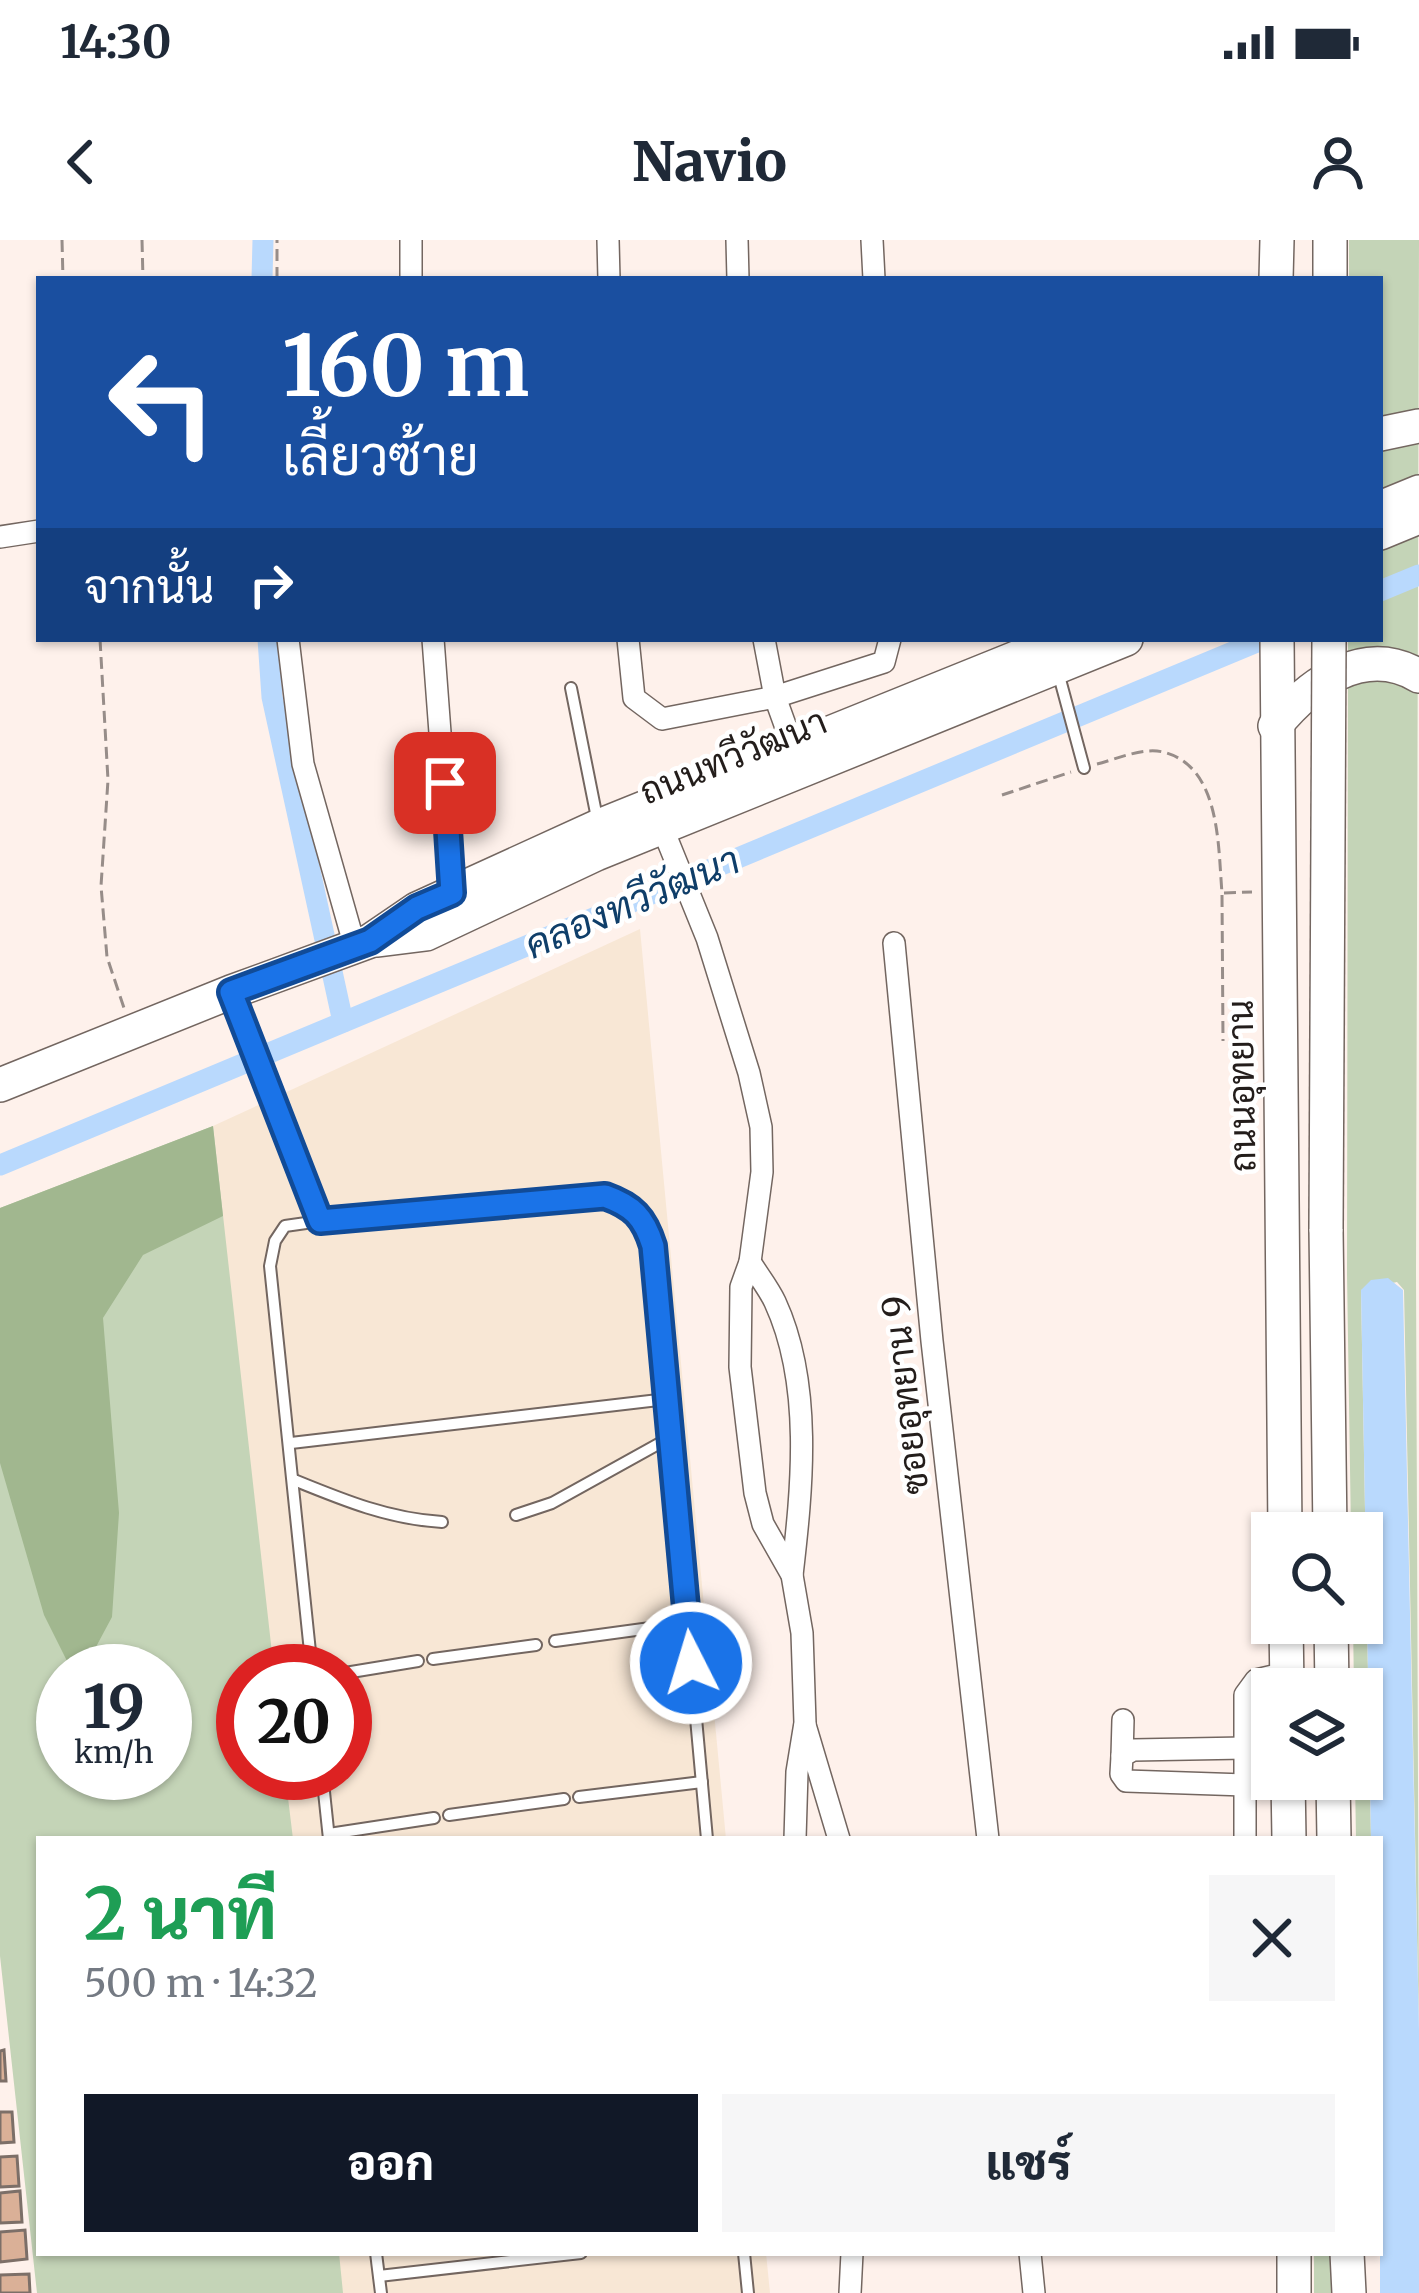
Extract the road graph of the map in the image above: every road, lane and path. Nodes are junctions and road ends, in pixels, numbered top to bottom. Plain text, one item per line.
1 (62, 240) edge
2 (142, 240) edge
3 (277, 240) edge
4 (411, 240) edge
5 (608, 240) edge
6 (737, 240) edge
7 (872, 240) edge
8 (1277, 240) edge
9 (1330, 240) edge
10 (63, 276) edge
11 (143, 276) edge
12 (277, 276) edge
13 (411, 276) edge
14 (609, 276) edge
15 (738, 276) edge
16 (874, 276) edge
17 (1276, 276) edge
18 (1330, 276) edge
19 (1419, 426) edge
20 (1383, 433) edge
21 (1419, 492) edge
22 (1383, 507) edge
23 (1419, 518) edge
24 (36, 531) edge
25 (1383, 532) edge
26 (0, 537) edge
27 (100, 642) edge
28 (105, 642) edge
29 (288, 642) edge
30 (433, 642) edge
31 (628, 642) edge
32 (765, 642) edge
33 (889, 642) edge
34 (1118, 642) edge
35 (1277, 642) edge
36 (1329, 642) edge
37 (101, 647) junction
38 (1060, 664) edge
39 (1419, 676) edge
40 (571, 688) dead end
41 (775, 697) junction
42 (1276, 712) junction
43 (794, 747) junction
44 (1084, 767) junction
45 (1002, 795) dead end
46 (599, 826) junction
47 (668, 843) junction
48 (1277, 891) junction
49 (452, 893) junction
50 (1222, 893) junction
51 (894, 943) dead end
52 (344, 950) junction
53 (231, 992) junction
54 (132, 1032) junction
55 (1223, 1041) dead end
56 (0, 1085) edge
57 (320, 1221) junction
58 (750, 1262) junction
59 (667, 1399) junction
60 (670, 1437) junction
61 (291, 1443) junction
62 (294, 1480) junction
63 (1285, 1512) edge
64 (1330, 1512) edge
65 (516, 1515) dead end
66 (442, 1522) dead end
67 (792, 1575) junction
68 (687, 1623) junction
69 (555, 1641) dead end
70 (309, 1644) edge
71 (536, 1645) dead end
72 (433, 1659) dead end
73 (418, 1661) dead end
74 (372, 1669) edge
75 (1251, 1684) edge
76 (1123, 1720) dead end
77 (805, 1724) junction
78 (1245, 1748) junction
79 (1122, 1756) junction
80 (701, 1782) junction
81 (1245, 1785) junction
82 (579, 1797) dead end
83 (564, 1799) dead end
84 (325, 1800) edge
85 (1288, 1800) edge
86 (1333, 1800) edge
87 (449, 1815) dead end
88 (434, 1818) dead end
89 (329, 1836) edge
90 (335, 1836) edge
91 (707, 1836) edge
92 (795, 1836) edge
93 (838, 1836) edge
94 (988, 1836) edge
95 (1245, 1836) edge
96 (1288, 1836) edge
97 (1334, 1836) edge
98 (376, 2256) edge
99 (525, 2256) edge
100 (744, 2256) edge
101 (852, 2256) edge
102 (1030, 2256) edge
103 (1294, 2256) edge
104 (1347, 2256) edge
105 (488, 2258) edge
106 (379, 2276) junction
107 (380, 2293) edge
108 (748, 2293) edge
109 (850, 2293) edge
110 (1034, 2293) edge
111 (1294, 2293) edge
112 (1349, 2293) edge

1 - 10 path
2 - 11 path
3 - 12 path
4 - 13 street
5 - 14 street
6 - 15 street
7 - 16 street
8 - 17 main road
9 - 18 main road
19 - 20 main road
21 - 22 main road
23 - 25 main road
24 - 26 street
27 - 37 path
28 - 37 path
29 - 52 street
30 - 49 street
31 - 41 street
32 - 41 street
33 - 41 street
34 - 38 main road, ถนนทวีวัฒนา
35 - 42 main road, ถนนอุทยาน
36 - 64 main road, bridge
37 - 54 path
38 - 43 main road, ถนนทวีวัฒนา
38 - 44 lane
38 - 47 main road, ถนนทวีวัฒนา
39 - 42 main road
40 - 46 lane
41 - 43 street
42 - 48 main road, ถนนอุทยาน
43 - 46 main road, ถนนทวีวัฒนา
44 - 45 path
44 - 50 path
46 - 49 main road, ถนนทวีวัฒนา
47 - 52 main road, ถนนทวีวัฒนา
47 - 58 street
48 - 50 path
48 - 63 main road, ถนนอุทยาน
49 - 52 main road, ถนนทวีวัฒนา
50 - 55 path
51 - 94 street, ซอยอุทยาน 9
52 - 53 main road, ถนนทวีวัฒนา
53 - 54 main road, ถนนทวีวัฒนา
53 - 57 lane
54 - 56 main road, ถนนทวีวัฒนา
57 - 59 lane
57 - 61 lane
58 - 67 street
58 - 67 street
59 - 60 lane
59 - 61 lane
60 - 65 lane
60 - 68 lane
61 - 62 lane
62 - 66 lane
62 - 70 lane
67 - 77 street
68 - 69 lane
68 - 80 lane
71 - 72 lane
73 - 74 lane
75 - 78 street
76 - 79 street
77 - 92 street
77 - 93 street
78 - 79 street
78 - 81 street
79 - 81 street
80 - 82 lane
80 - 91 lane
81 - 95 street
83 - 87 lane
84 - 89 lane
85 - 96 main road
86 - 97 main road
88 - 90 lane
98 - 106 lane
99 - 105 lane
100 - 108 lane
101 - 109 street
102 - 110 street
103 - 111 main road
104 - 112 main road
105 - 106 lane
106 - 107 lane

